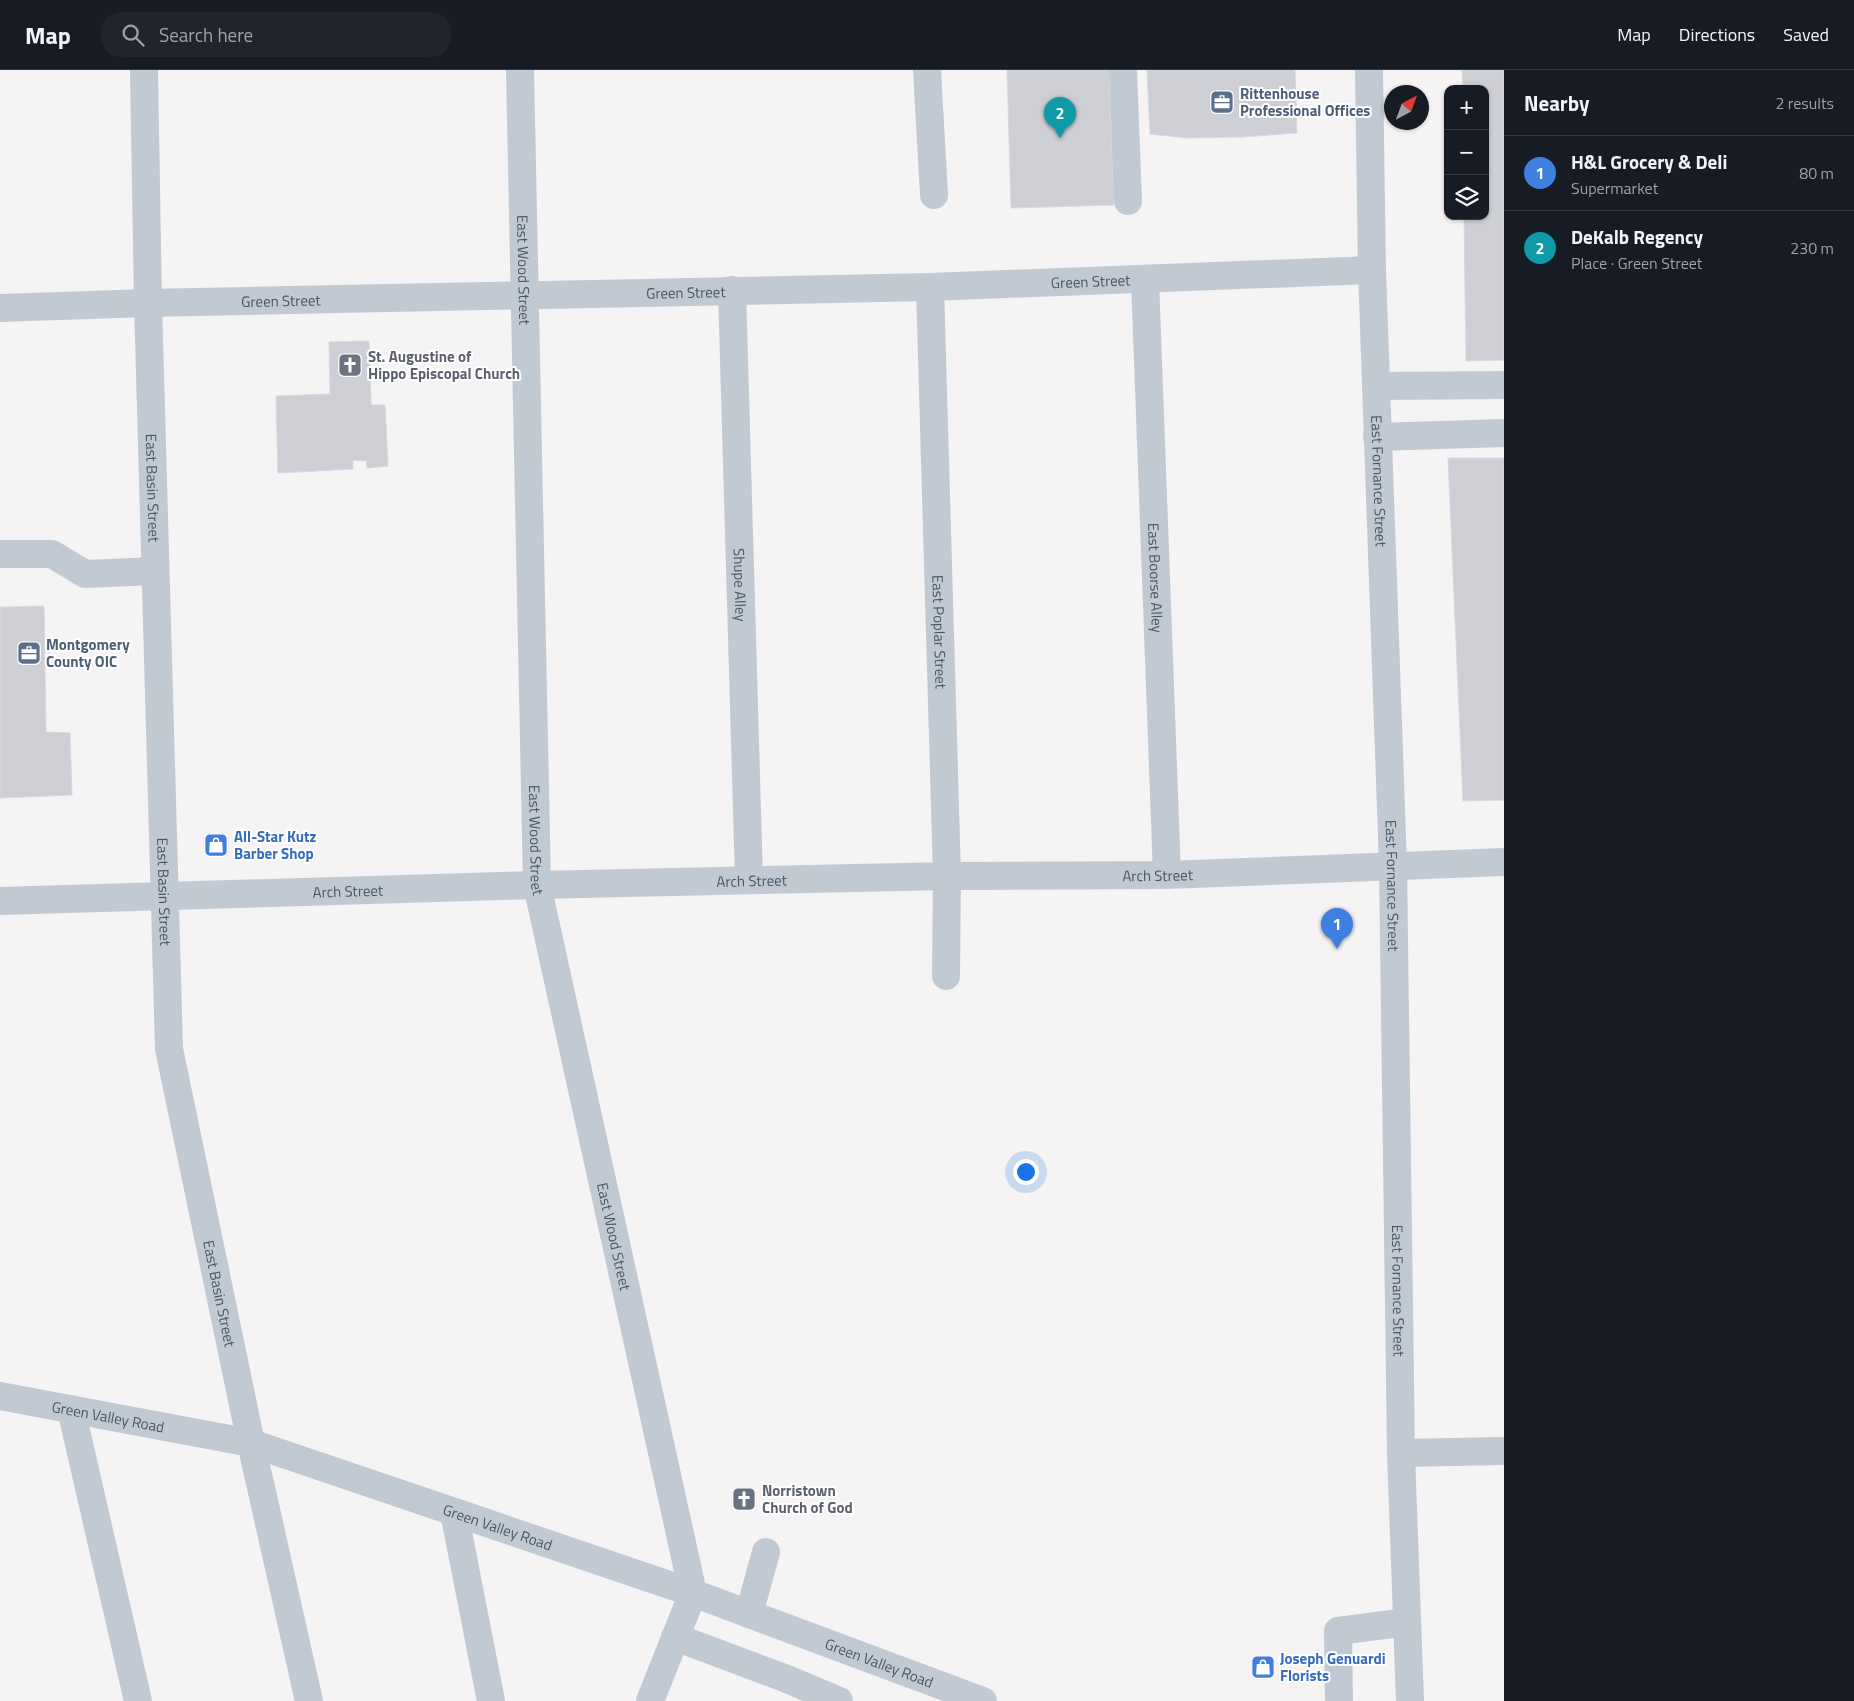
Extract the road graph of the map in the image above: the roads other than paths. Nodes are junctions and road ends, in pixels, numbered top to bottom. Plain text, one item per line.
1 (144, 70) edge
2 (520, 70) edge
3 (927, 70) edge
4 (1122, 70) edge
5 (1369, 70) edge
6 (934, 195) dead end
7 (1128, 202) dead end
8 (1372, 270) junction
9 (1145, 280) junction
10 (930, 287) junction
11 (732, 290) junction
12 (525, 296) junction
13 (148, 303) junction
14 (0, 308) edge
15 (1504, 385) edge
16 (1376, 386) junction
17 (1504, 433) edge
18 (1378, 436) junction
19 (0, 554) edge
20 (155, 570) junction
21 (1504, 862) edge
22 (1393, 866) junction
23 (1167, 875) junction
24 (947, 876) junction
25 (749, 880) junction
26 (537, 885) junction
27 (164, 896) junction
28 (0, 901) edge
29 (946, 976) dead end
30 (0, 1396) edge
31 (71, 1409) junction
32 (251, 1443) junction
33 (1504, 1451) edge
34 (1401, 1453) junction
35 (454, 1512) junction
36 (766, 1552) dead end
37 (693, 1594) junction
38 (749, 1614) junction
39 (1407, 1622) junction
40 (675, 1637) junction
41 (968, 1698) edge
42 (138, 1701) edge
43 (309, 1701) edge
44 (491, 1701) edge
45 (650, 1701) edge
46 (839, 1701) edge
47 (1339, 1701) edge
48 (1410, 1701) edge

1 - 13 street, East Basin Street
2 - 12 street, East Wood Street
3 - 6 street
4 - 7 street
5 - 8 street, East Fornance Street
8 - 9 street, Green Street
8 - 16 street, East Fornance Street
9 - 10 street, Green Street
9 - 23 street, East Boorse Alley
10 - 11 street, Green Street
10 - 24 street, East Poplar Street
11 - 12 street, Green Street
11 - 25 street, Shupe Alley
12 - 13 street, Green Street
12 - 26 street, East Wood Street
13 - 14 street, Green Street
13 - 20 street, East Basin Street
15 - 16 street
16 - 18 street, East Fornance Street
17 - 18 street
18 - 22 street, East Fornance Street
19 - 20 street
20 - 27 street, East Basin Street
21 - 22 street, Arch Street
22 - 23 street, Arch Street
22 - 34 street, East Fornance Street
23 - 24 street, Arch Street
24 - 25 street, Arch Street
24 - 29 street, East Poplar Street
25 - 26 street, Arch Street
26 - 27 street, Arch Street
26 - 37 street, East Wood Street
27 - 28 street, Arch Street
27 - 32 street, East Basin Street
30 - 31 street, Green Valley Road
31 - 32 street, Green Valley Road
31 - 42 street
32 - 35 street, Green Valley Road
32 - 43 street, East Basin Street
33 - 34 street
34 - 39 street, East Fornance Street
35 - 37 street, Green Valley Road
35 - 44 street
36 - 38 street
37 - 38 street, Green Valley Road
37 - 40 street
38 - 41 street, Green Valley Road
39 - 47 street
39 - 48 street, East Fornance Street
40 - 45 street
40 - 46 street

